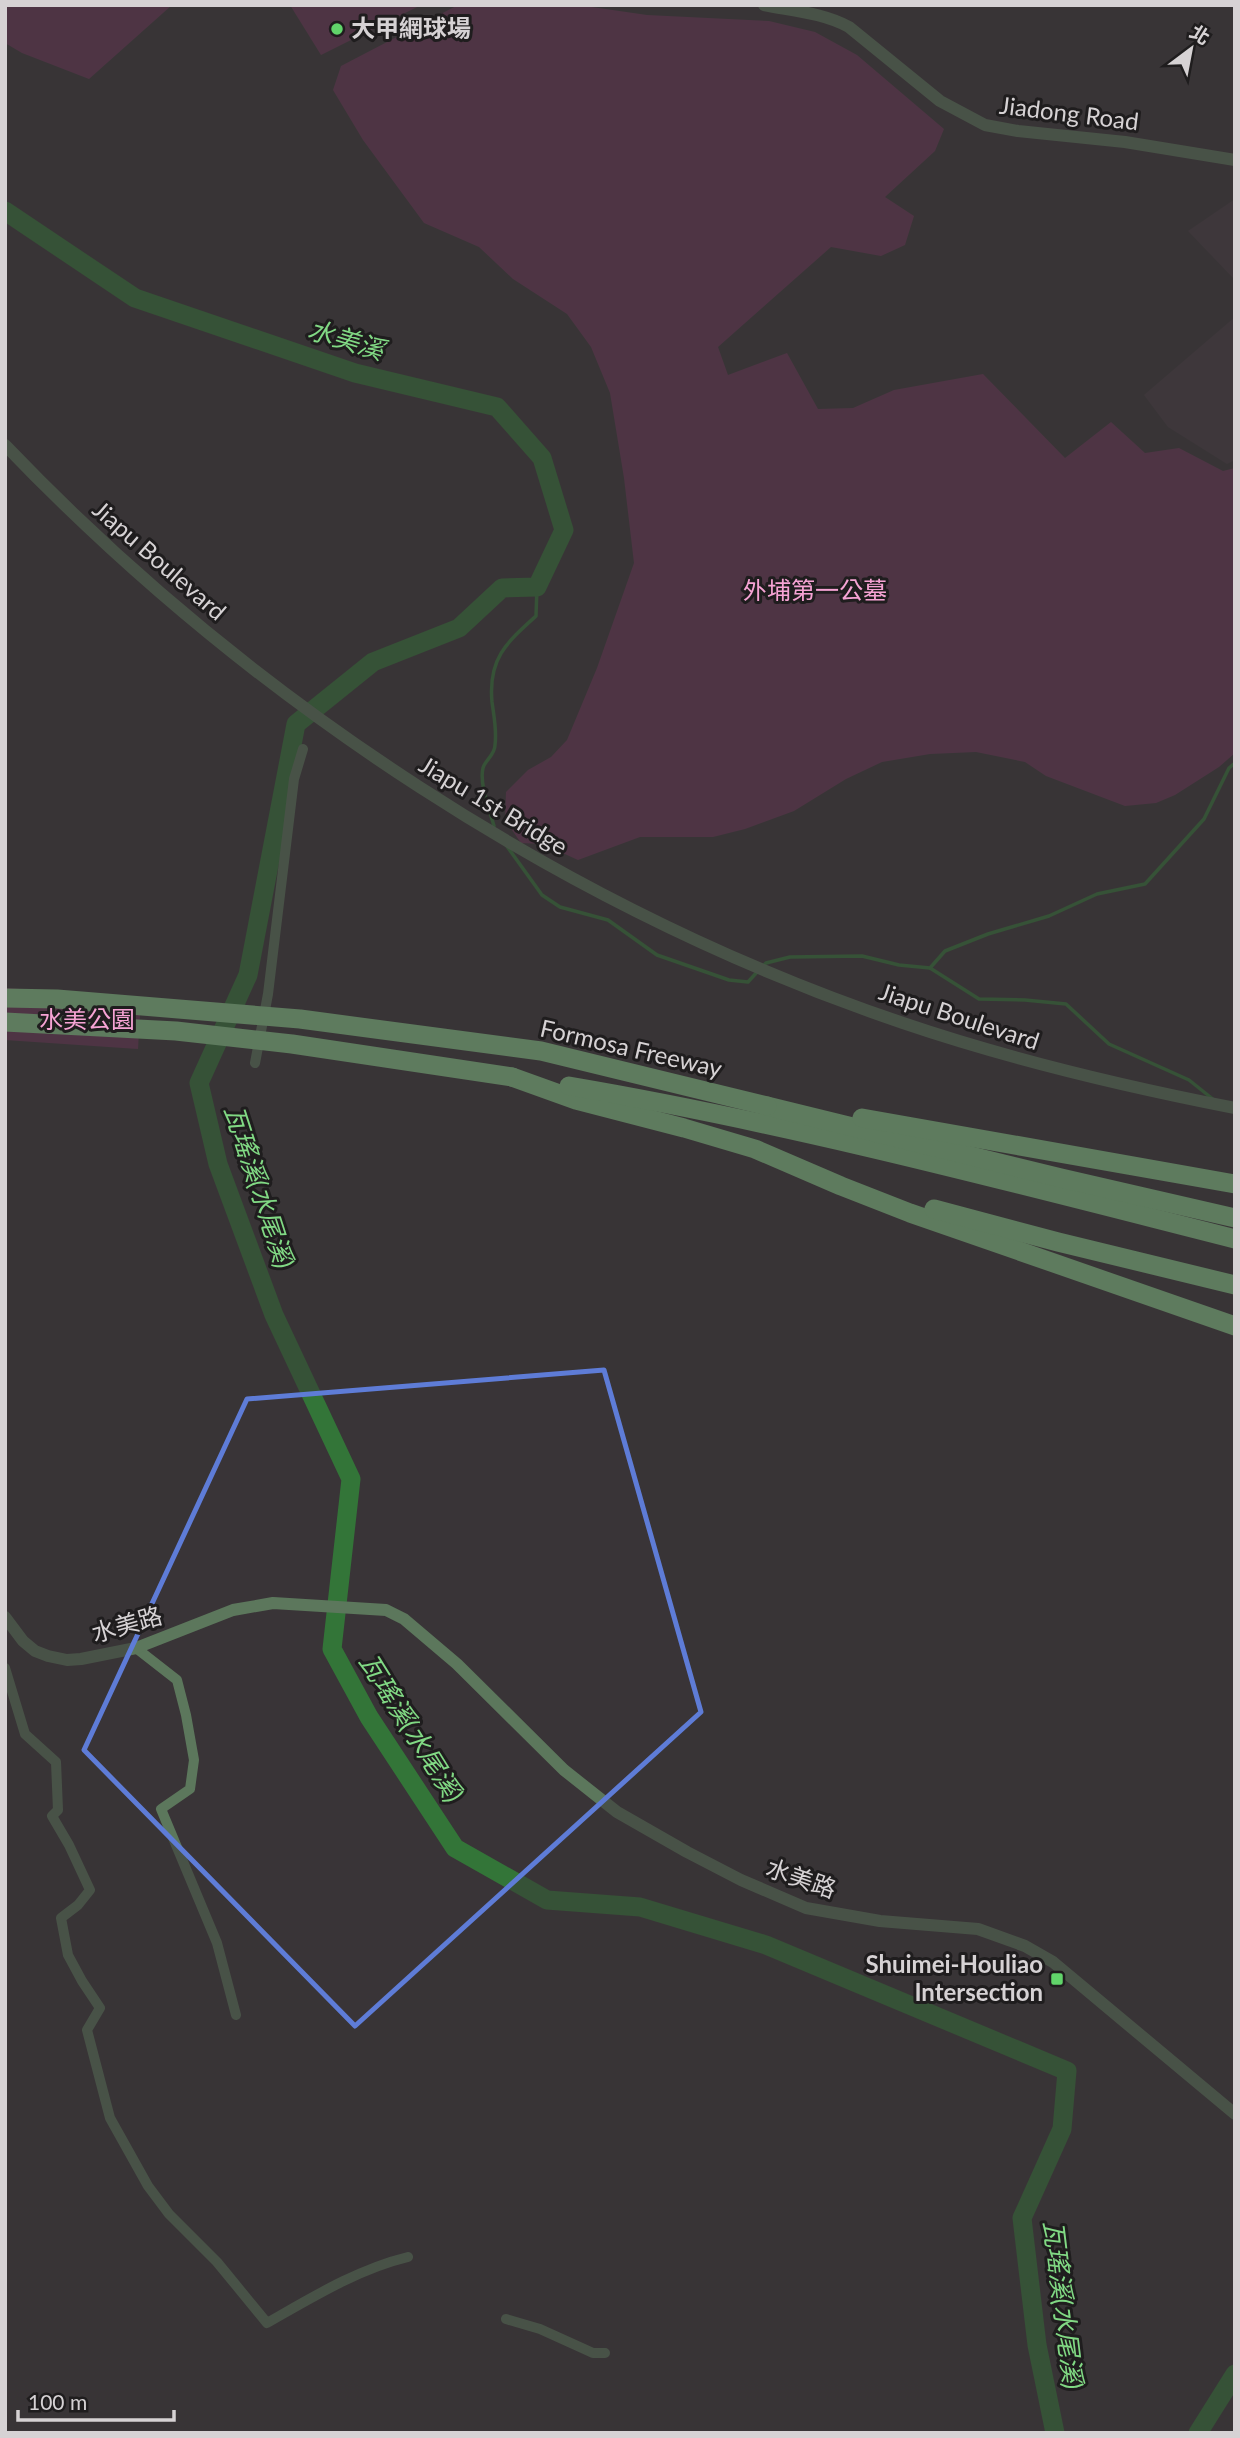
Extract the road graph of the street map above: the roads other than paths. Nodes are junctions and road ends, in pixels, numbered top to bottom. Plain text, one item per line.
1 (764, 5) edge
2 (1235, 160) edge
3 (5, 445) edge
4 (294, 699) joint
5 (303, 749) dead end
6 (681, 932) joint
7 (5, 998) edge
8 (5, 1022) edge
9 (255, 1063) dead end
10 (512, 1077) junction
11 (767, 1106) junction
12 (1233, 1107) edge
13 (1235, 1184) edge
14 (841, 1186) junction
15 (1235, 1218) edge
16 (1235, 1240) edge
17 (1235, 1285) edge
18 (1235, 1326) edge
19 (5, 1617) edge
20 (136, 1648) junction
21 (5, 1668) edge
22 (236, 2015) dead end
23 (1235, 2114) edge
24 (408, 2257) dead end
25 (506, 2319) dead end
26 (605, 2353) dead end

1 - 2 street, Jiadong Road
3 - 4 street, Jiapu Boulevard
4 - 6 street, Jiapu 1st Bridge
5 - 9 street
6 - 12 street, Jiapu Boulevard
7 - 11 highway, Formosa Freeway, bridge
8 - 10 highway, Formosa Freeway, bridge
10 - 14 highway
10 - 16 highway, Formosa Freeway
11 - 13 highway
11 - 15 highway, Formosa Freeway
14 - 17 highway
14 - 18 highway
19 - 20 street, 水美路
20 - 22 street
20 - 23 street, 水美路
21 - 24 street
25 - 26 street

